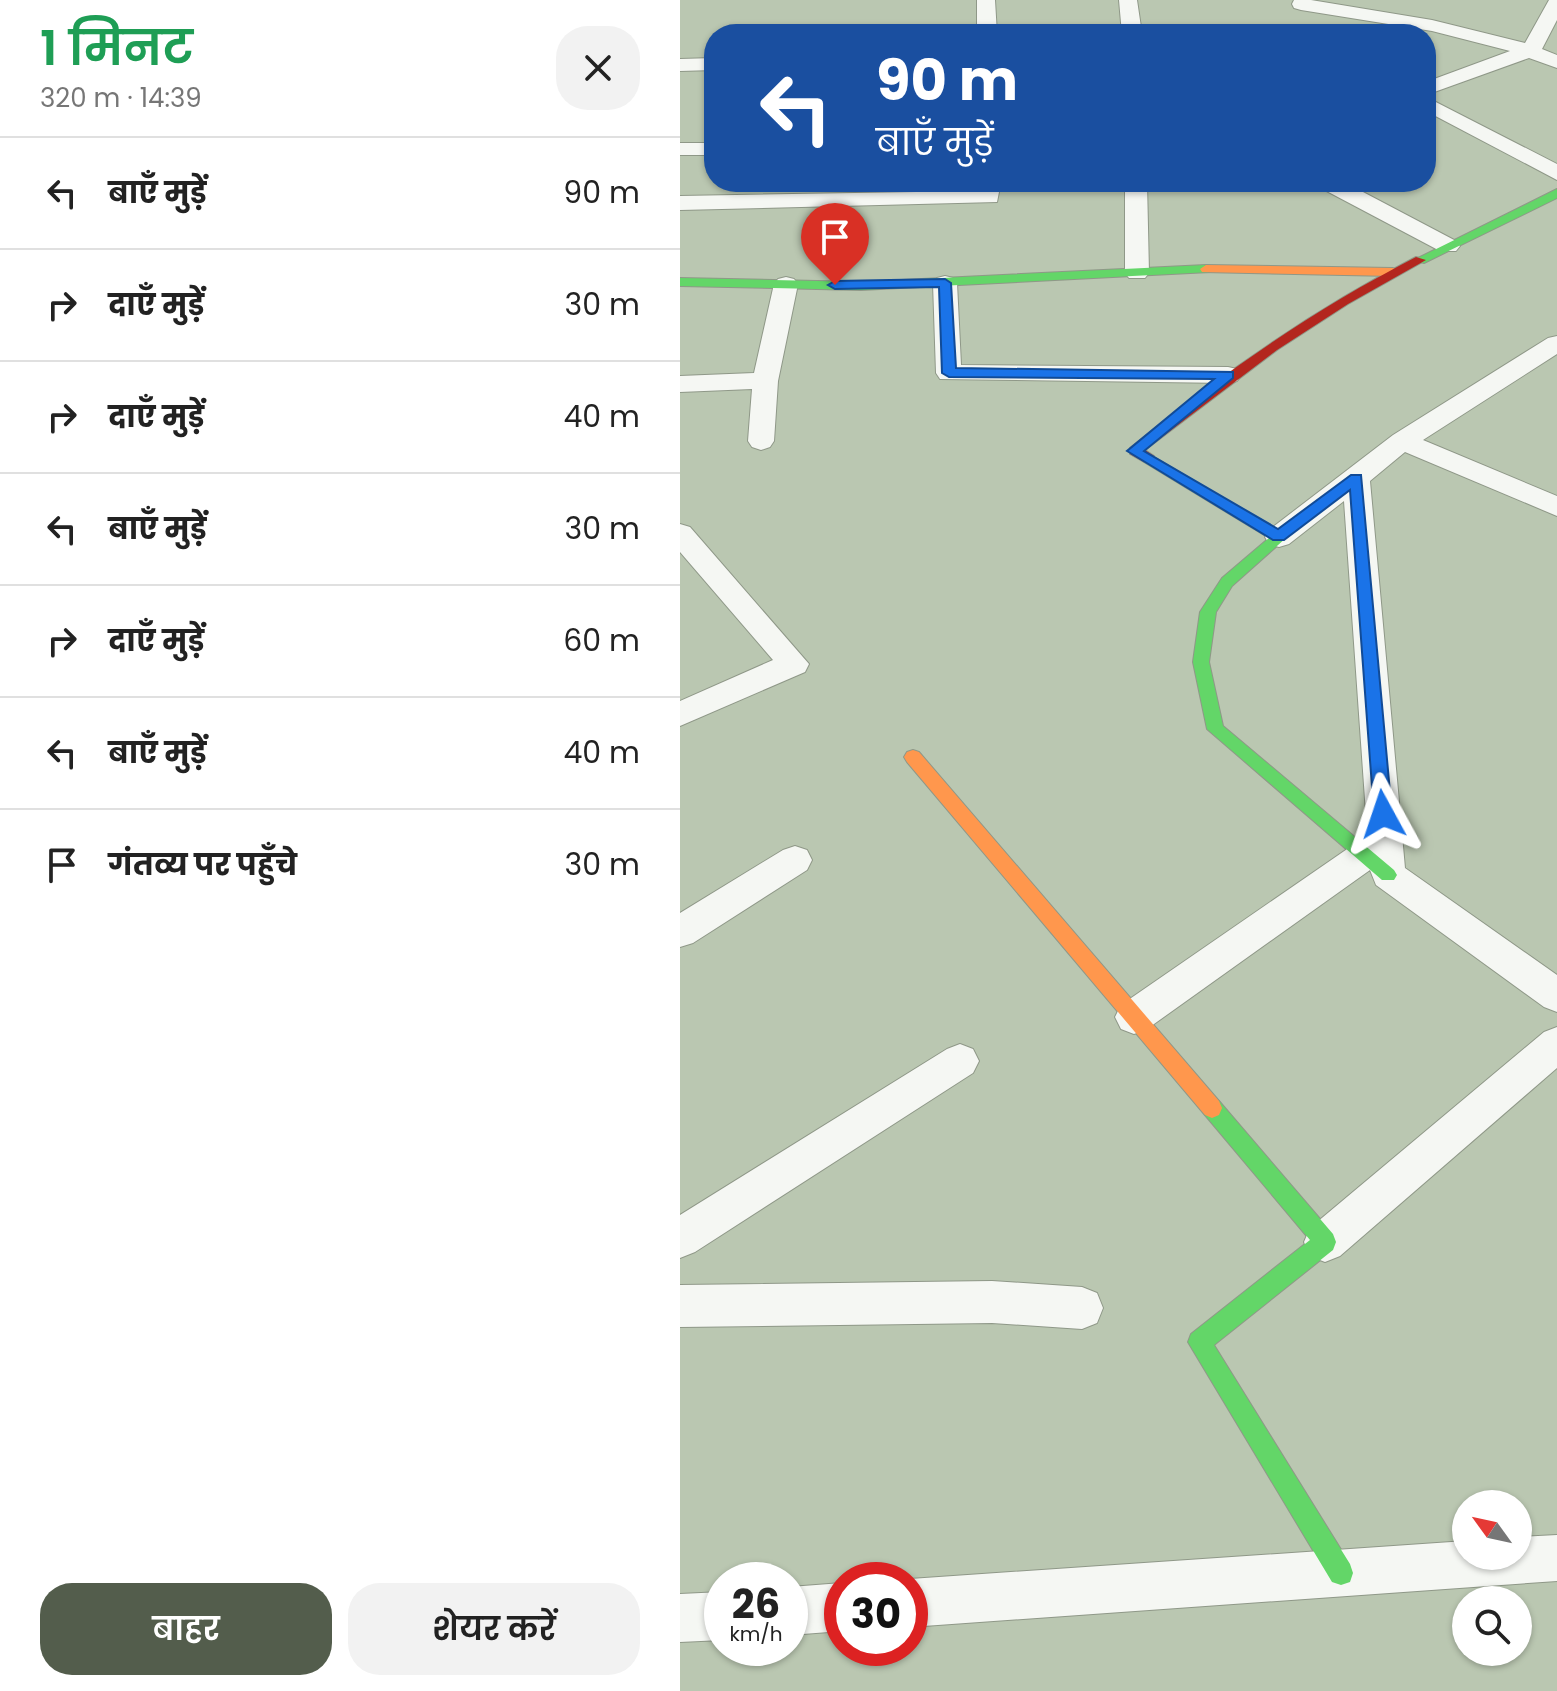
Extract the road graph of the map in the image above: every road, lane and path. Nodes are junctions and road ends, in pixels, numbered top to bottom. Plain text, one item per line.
1 (986, 0) edge
2 (1128, 0) edge
3 (1416, 0) edge
4 (1557, 3) edge
5 (1302, 8) edge
6 (987, 24) edge
7 (1131, 24) edge
8 (1416, 24) edge
9 (1423, 24) edge
10 (1436, 28) edge
11 (1531, 50) junction
12 (1557, 62) edge
13 (704, 64) edge
14 (680, 65) edge
15 (1436, 85) edge
16 (1436, 108) edge
17 (680, 149) edge
18 (704, 149) edge
19 (1557, 173) edge
20 (989, 192) edge
21 (1136, 192) edge
22 (1346, 192) edge
23 (1557, 193) edge
24 (680, 203) edge
25 (1448, 246) junction
26 (1395, 272) junction
27 (1137, 273) junction
28 (680, 282) edge
29 (945, 283) junction
30 (786, 284) junction
31 (1557, 343) edge
32 (1228, 375) junction
33 (765, 381) junction
34 (680, 384) edge
35 (761, 441) dead end
36 (1402, 441) junction
37 (1356, 478) junction
38 (1557, 507) edge
39 (680, 534) edge
40 (1279, 537) junction
41 (680, 714) edge
42 (913, 757) dead end
43 (795, 860) dead end
44 (1376, 865) junction
45 (680, 932) edge
46 (1557, 996) edge
47 (1134, 1017) junction
48 (1557, 1044) edge
49 (960, 1061) dead end
50 (680, 1238) edge
51 (1325, 1242) junction
52 (680, 1306) edge
53 (1082, 1308) dead end
54 (1557, 1558) edge
55 (1341, 1573) junction
56 (928, 1602) edge
57 (704, 1617) edge
58 (680, 1618) edge

1 - 6 street
2 - 7 street
3 - 9 street
4 - 11 street
5 - 8 street
10 - 11 street
11 - 12 street
11 - 15 street
13 - 14 street
16 - 19 street
17 - 18 street
20 - 24 street
21 - 27 street
22 - 25 street
23 - 25 street
25 - 26 street
26 - 27 street
26 - 32 street
27 - 29 street
28 - 30 street
29 - 30 street
29 - 32 street
30 - 33 street
31 - 36 street
32 - 40 street
33 - 34 street
33 - 35 street
36 - 37 street
36 - 38 street
37 - 40 street
37 - 44 street
39 - 41 street
40 - 44 street
42 - 47 street
43 - 45 street
44 - 46 street
44 - 47 street
47 - 51 street
48 - 51 street
49 - 50 street
51 - 55 street
52 - 53 street
54 - 55 street
55 - 56 street
57 - 58 street

